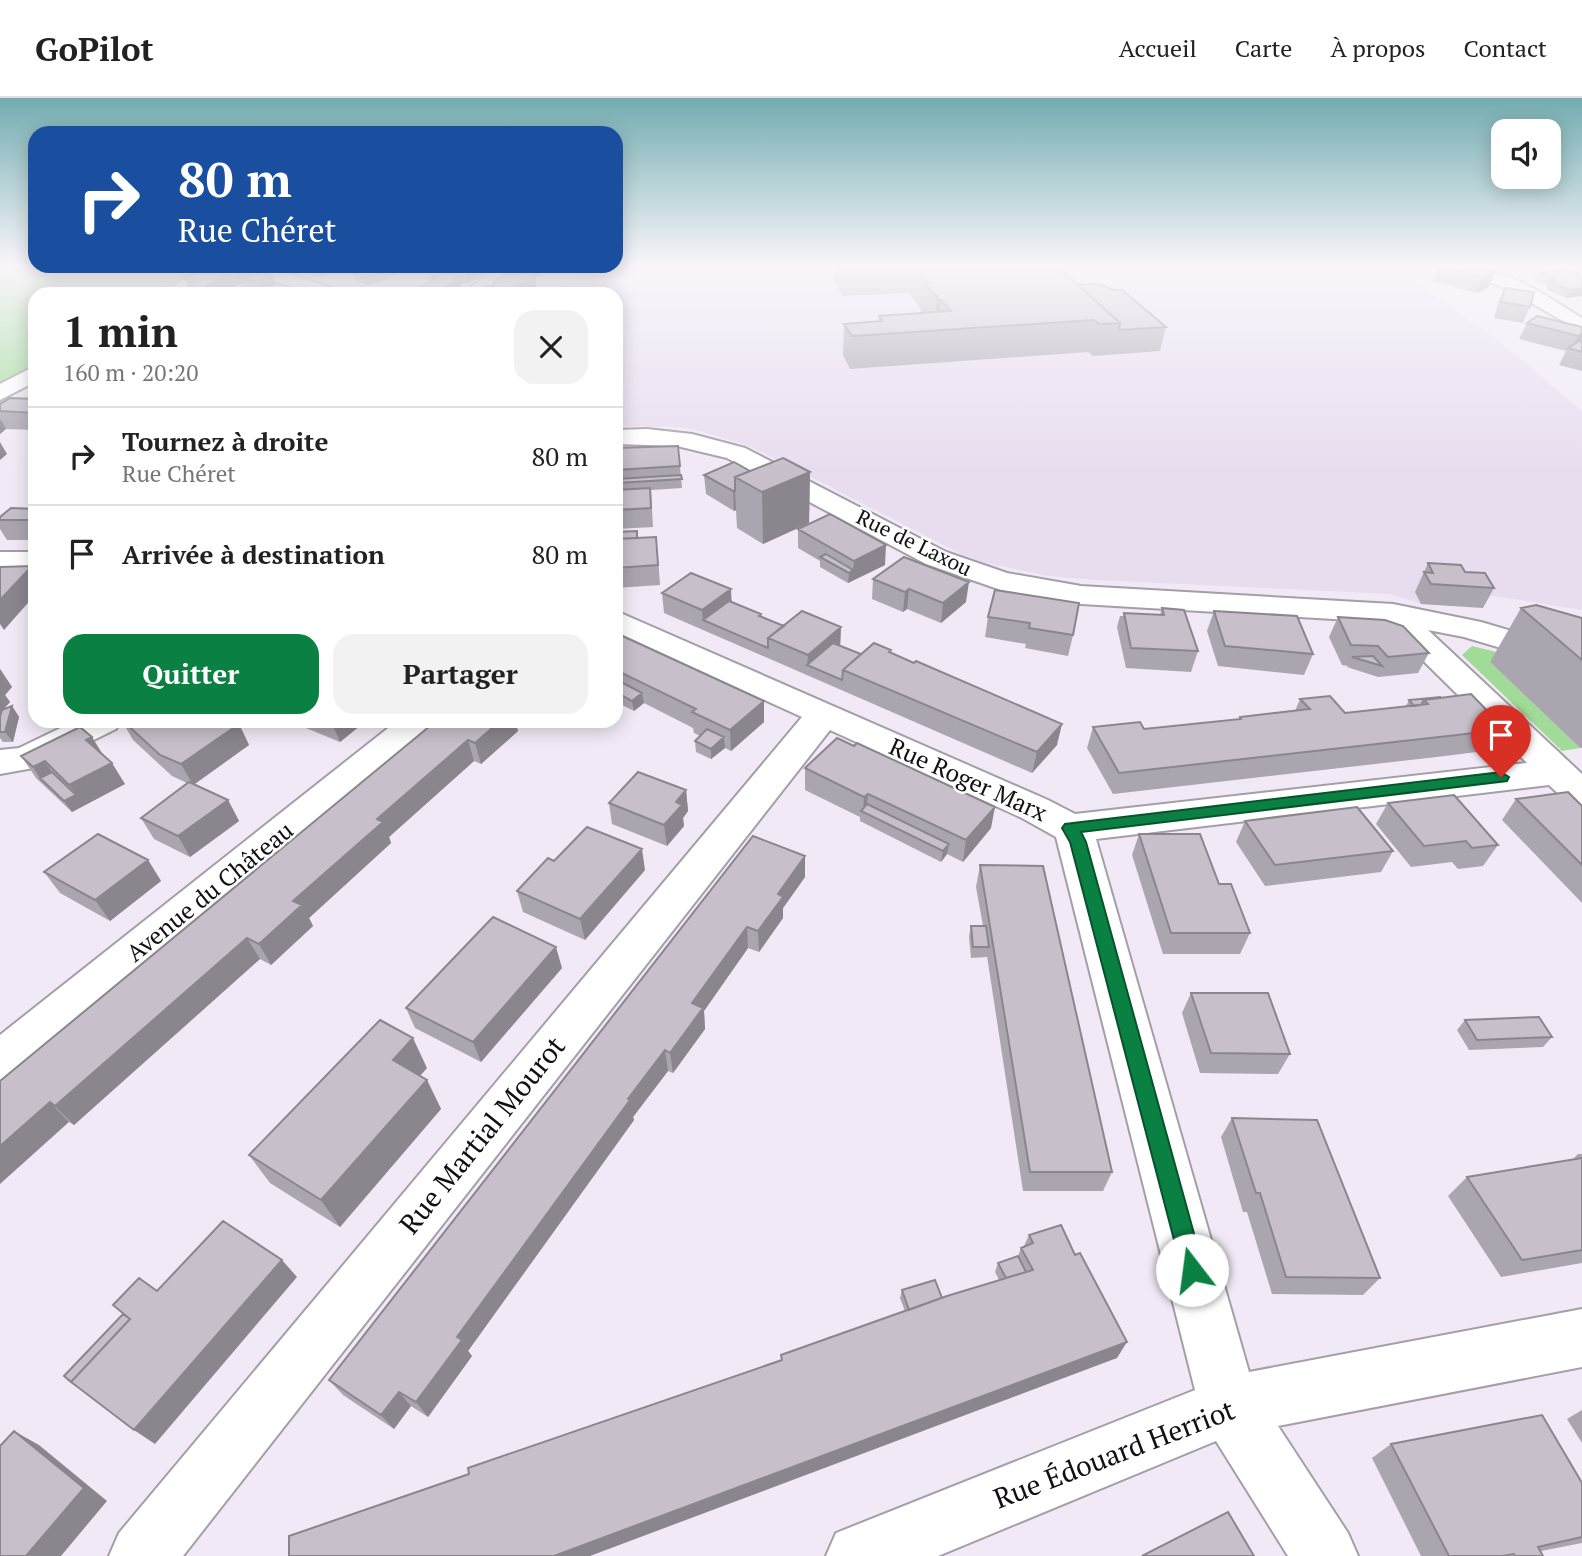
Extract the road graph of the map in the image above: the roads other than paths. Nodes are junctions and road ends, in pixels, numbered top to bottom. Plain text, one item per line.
1 (28, 377) edge
2 (0, 393) edge
3 (623, 437) edge
4 (0, 561) edge
5 (28, 561) edge
6 (1394, 613) junction
7 (623, 623) edge
8 (1582, 663) edge
9 (823, 715) junction
10 (90, 728) edge
11 (410, 728) edge
12 (0, 762) edge
13 (1569, 783) edge
14 (1070, 828) junction
15 (2, 1059) edge
16 (1582, 1338) edge
17 (1229, 1406) junction
18 (142, 1556) edge
19 (859, 1556) edge
20 (1325, 1556) edge

1 - 2 street
3 - 6 street, Rue de Laxou
4 - 5 street
6 - 8 street, Rue de Laxou
6 - 13 street
7 - 9 street, Rue Roger Marx
9 - 14 street, Rue Roger Marx
9 - 18 street, Rue Martial Mourot
10 - 12 street
11 - 15 street, Avenue du Château
13 - 14 street
14 - 17 street, Rue Roger Marx
16 - 17 street, Rue Édouard Herriot
17 - 19 street, Rue Édouard Herriot
17 - 20 street, Rue Roger Marx

